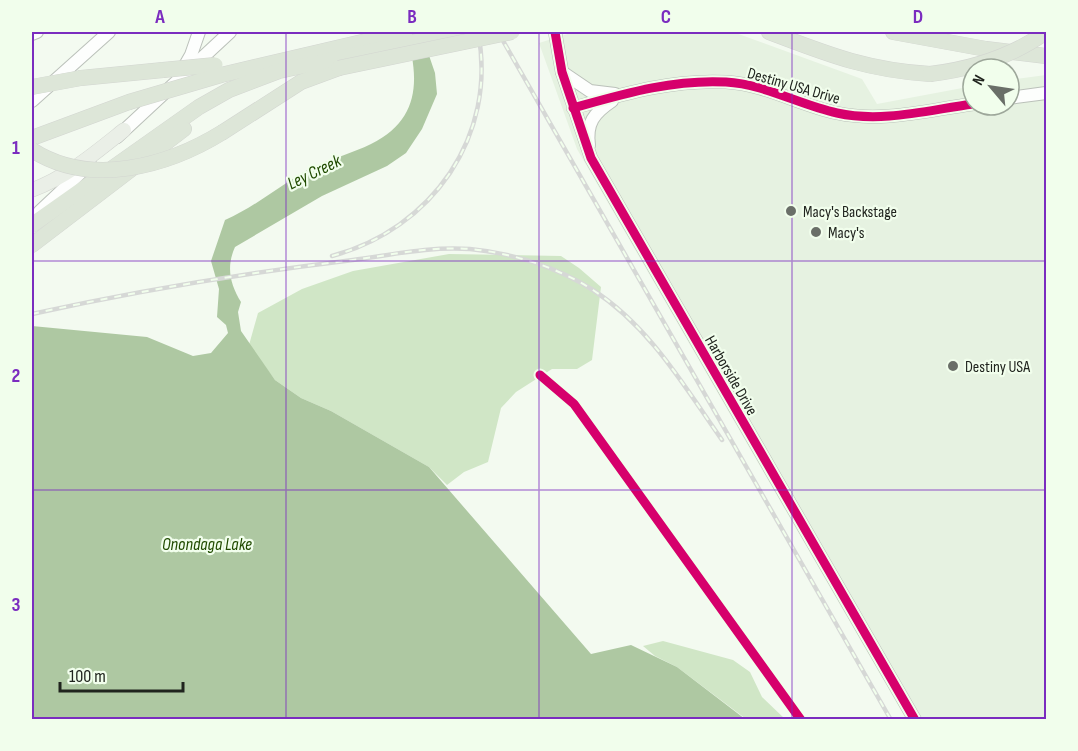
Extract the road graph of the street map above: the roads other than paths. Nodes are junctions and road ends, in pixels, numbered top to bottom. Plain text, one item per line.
1 (37, 32) edge
2 (109, 32) edge
3 (199, 32) edge
4 (230, 32) edge
5 (405, 32) edge
6 (460, 32) edge
7 (512, 32) edge
8 (555, 32) edge
9 (769, 32) edge
10 (893, 32) edge
11 (1033, 32) edge
12 (1047, 32) edge
13 (32, 34) edge
14 (1047, 56) edge
15 (337, 57) junction
16 (218, 70) junction
17 (562, 72) junction
18 (174, 82) junction
19 (32, 87) edge
20 (1047, 93) edge
21 (622, 95) junction
22 (1021, 96) edge
23 (32, 101) edge
24 (961, 106) edge
25 (573, 108) junction
26 (124, 130) junction
27 (32, 138) edge
28 (32, 150) edge
29 (591, 158) junction
30 (32, 190) edge
31 (32, 219) edge
32 (32, 225) edge
33 (32, 245) edge
34 (915, 720) edge

1 - 13 street
2 - 23 street
3 - 18 street
4 - 18 street
5 - 15 highway
6 - 15 highway
7 - 15 highway, bridge
8 - 17 street, Harborside Drive
9 - 12 highway, bridge
10 - 14 highway
11 - 12 highway
15 - 16 highway
15 - 28 highway, bridge
15 - 32 highway
15 - 33 highway
16 - 19 highway, bridge
16 - 27 highway, bridge
17 - 21 street
17 - 25 street, Harborside Drive
18 - 26 street
20 - 22 street
21 - 24 street, Destiny USA Drive
21 - 25 street, Destiny USA Drive
21 - 29 street
25 - 29 street, Harborside Drive
26 - 30 main road
26 - 31 street
29 - 34 street, Harborside Drive

